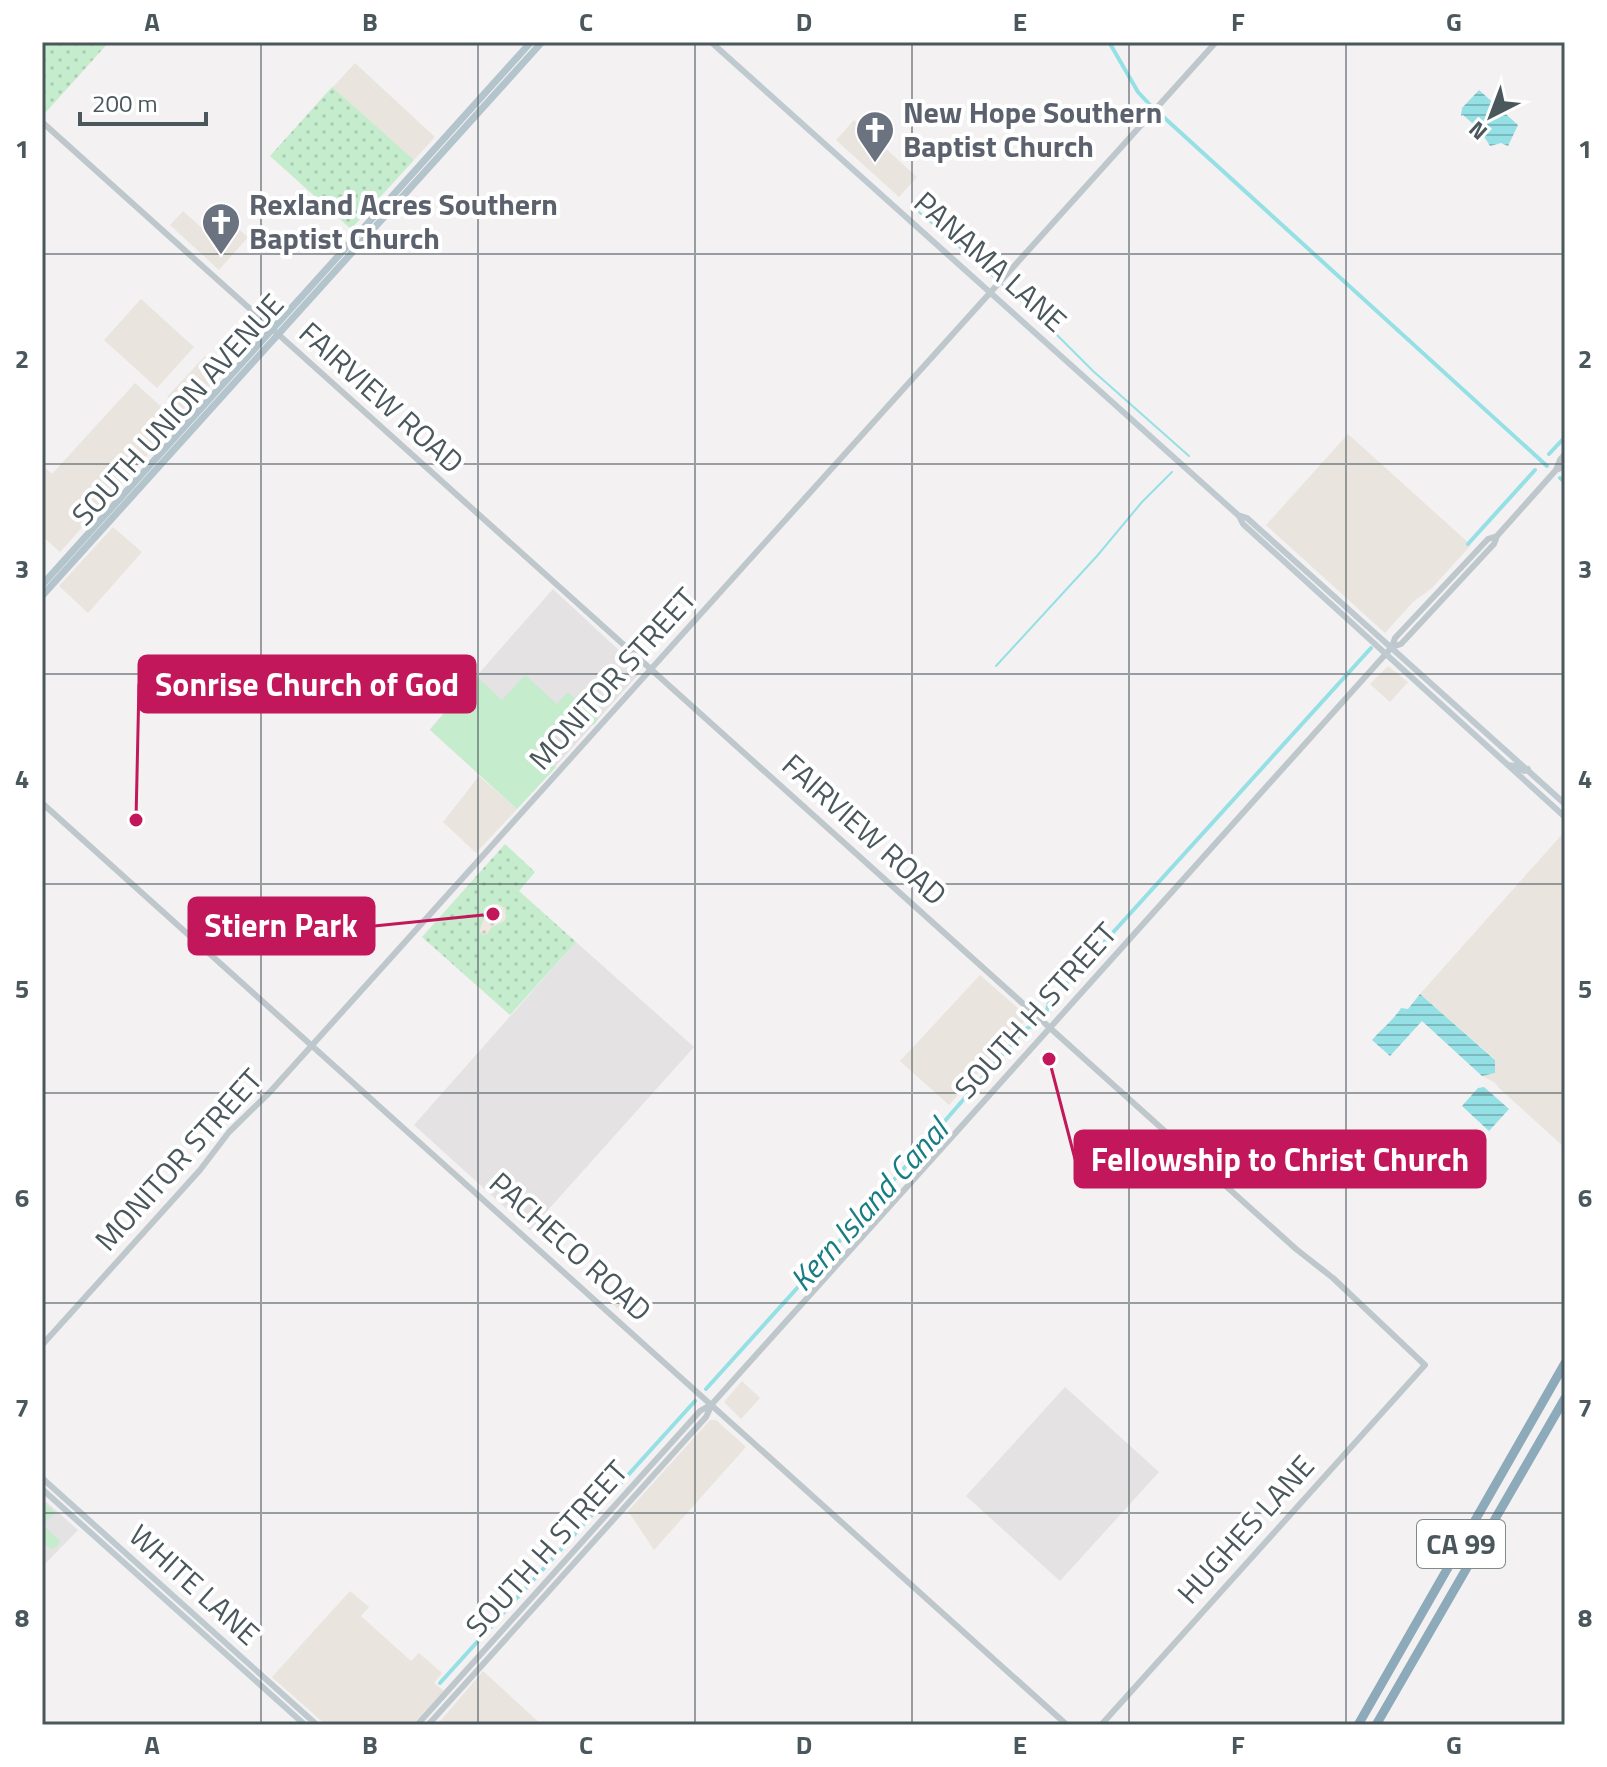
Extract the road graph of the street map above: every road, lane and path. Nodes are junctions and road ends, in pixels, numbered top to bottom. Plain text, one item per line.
1 (531, 42) edge
2 (542, 42) edge
3 (711, 42) edge
4 (1216, 42) edge
5 (466, 115) junction
6 (42, 122) edge
7 (443, 151) junction
8 (430, 154) junction
9 (412, 186) junction
10 (991, 293) junction
11 (275, 332) junction
12 (226, 380) junction
13 (197, 424) junction
14 (1565, 454) edge
15 (1565, 466) edge
16 (145, 470) junction
17 (1556, 470) junction
18 (117, 513) junction
19 (1238, 515) junction
20 (1497, 536) junction
21 (42, 588) edge
22 (42, 596) edge
23 (1441, 596) junction
24 (1392, 647) junction
25 (1386, 654) junction
26 (651, 669) junction
27 (1483, 742) junction
28 (1504, 748) junction
29 (1508, 765) junction
30 (1528, 769) junction
31 (42, 803) edge
32 (1565, 804) edge
33 (1565, 817) edge
34 (1051, 1028) junction
35 (312, 1046) junction
36 (42, 1345) edge
37 (1565, 1363) edge
38 (1425, 1365) joint
39 (1565, 1398) edge
40 (712, 1404) junction
41 (670, 1445) junction
42 (653, 1477) junction
43 (42, 1478) edge
44 (42, 1489) edge
45 (612, 1510) junction
46 (593, 1545) junction
47 (159, 1594) junction
48 (183, 1606) junction
49 (250, 1675) junction
50 (450, 1688) junction
51 (286, 1697) junction
52 (434, 1718) junction
53 (305, 1725) edge
54 (317, 1725) edge
55 (417, 1725) edge
56 (428, 1725) edge
57 (1067, 1725) edge
58 (1101, 1725) edge
59 (1358, 1725) edge
60 (1376, 1725) edge

1 - 5 main road, SOUTH UNION AVENUE
2 - 7 main road, SOUTH UNION AVENUE
3 - 10 main road, PANAMA LANE
4 - 10 street, MONITOR STREET
5 - 7 main road
5 - 8 main road, SOUTH UNION AVENUE
6 - 11 street, FAIRVIEW ROAD
7 - 9 main road, SOUTH UNION AVENUE
8 - 9 main road
8 - 11 main road, SOUTH UNION AVENUE
9 - 11 main road, SOUTH UNION AVENUE
10 - 19 main road, PANAMA LANE
10 - 26 street, MONITOR STREET
11 - 12 main road, SOUTH UNION AVENUE
11 - 13 main road, SOUTH UNION AVENUE
11 - 26 street, FAIRVIEW ROAD
12 - 13 main road
12 - 16 main road, SOUTH UNION AVENUE
13 - 18 main road, SOUTH UNION AVENUE
14 - 17 street, SOUTH H STREET
15 - 17 street, SOUTH H STREET
16 - 18 main road
16 - 21 main road, SOUTH UNION AVENUE
17 - 20 street, SOUTH H STREET
18 - 22 main road, SOUTH UNION AVENUE
19 - 24 main road, PANAMA LANE
19 - 25 main road, PANAMA LANE
20 - 23 street, SOUTH H STREET
20 - 23 street, SOUTH H STREET
23 - 24 street, SOUTH H STREET
23 - 24 street, SOUTH H STREET
24 - 25 street, SOUTH H STREET
24 - 28 main road, PANAMA LANE
25 - 27 main road, PANAMA LANE
25 - 34 street, SOUTH H STREET
26 - 34 street, FAIRVIEW ROAD
26 - 35 street, MONITOR STREET
27 - 28 main road
27 - 29 main road, PANAMA LANE
28 - 30 main road, PANAMA LANE
29 - 30 main road
29 - 33 main road, PANAMA LANE
30 - 32 main road, PANAMA LANE
31 - 35 street, PACHECO ROAD
34 - 38 street, FAIRVIEW ROAD
34 - 40 street, SOUTH H STREET
35 - 36 street, MONITOR STREET
35 - 40 street, PACHECO ROAD
37 - 59 highway, CA 99
38 - 58 street, HUGHES LANE
39 - 60 highway, CA 99
40 - 41 street, SOUTH H STREET
40 - 42 street, SOUTH H STREET
40 - 57 street, PACHECO ROAD
41 - 42 street
41 - 45 street, SOUTH H STREET
42 - 46 street, SOUTH H STREET
43 - 48 main road, WHITE LANE
44 - 47 main road, WHITE LANE
45 - 46 street
45 - 50 street, SOUTH H STREET
46 - 52 street, SOUTH H STREET
47 - 48 main road
47 - 49 main road, WHITE LANE
48 - 51 main road, WHITE LANE
49 - 51 main road
49 - 53 main road, WHITE LANE
50 - 52 street
50 - 55 street, SOUTH H STREET
51 - 54 main road, WHITE LANE
52 - 56 street, SOUTH H STREET

